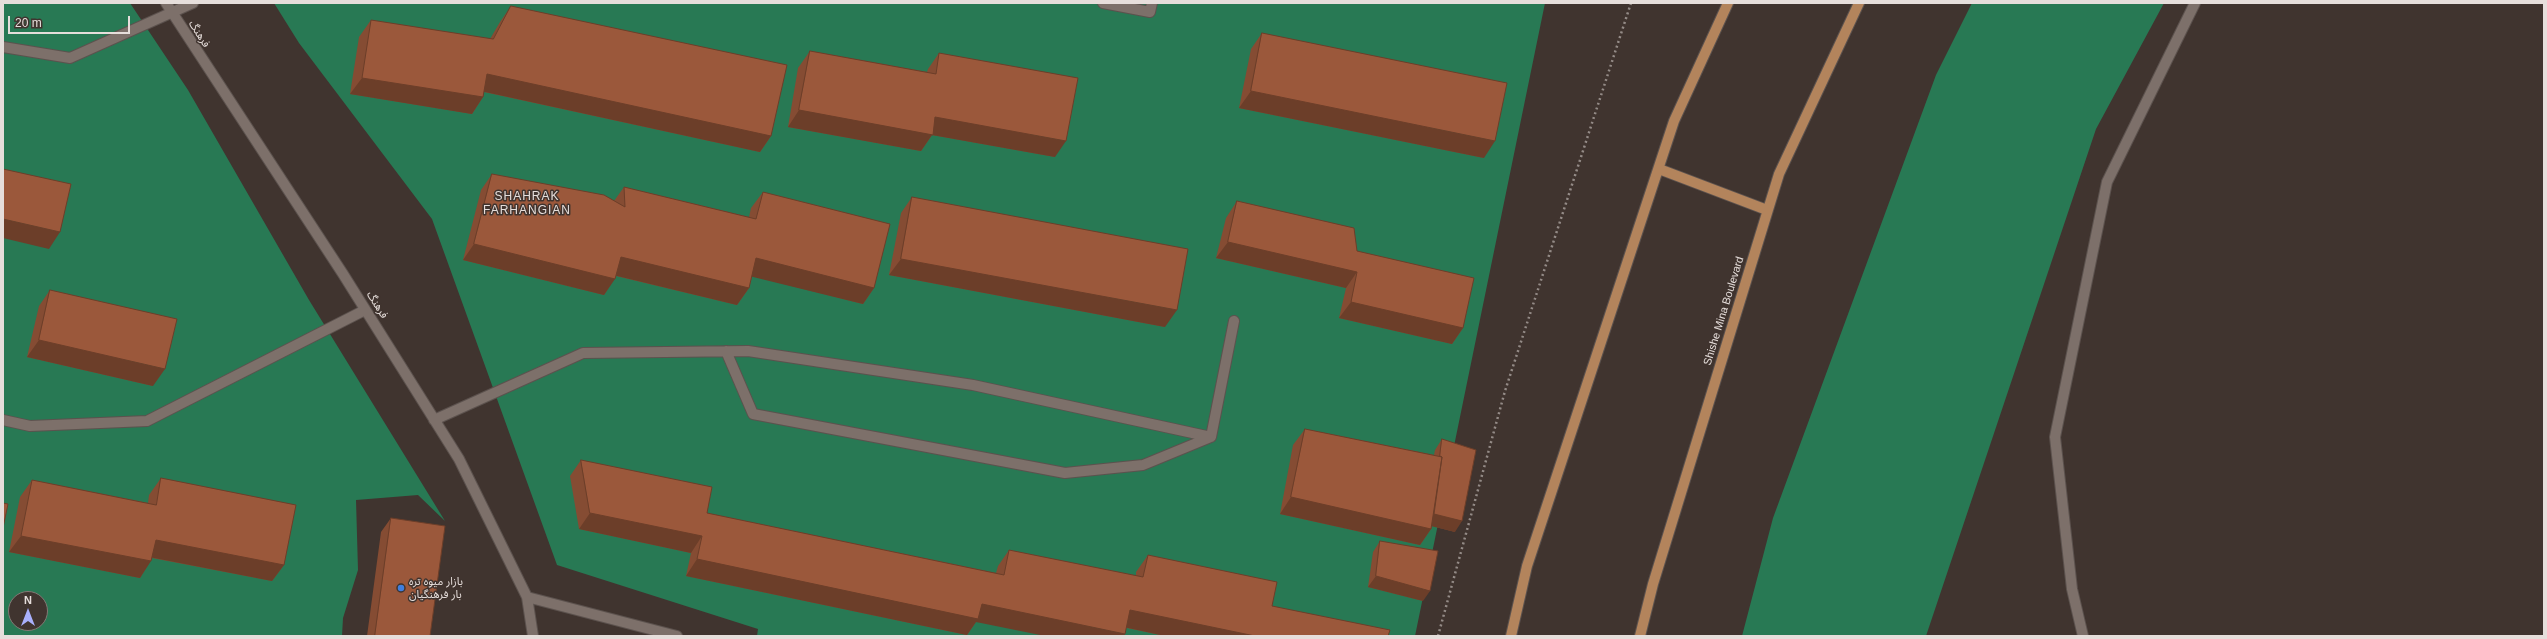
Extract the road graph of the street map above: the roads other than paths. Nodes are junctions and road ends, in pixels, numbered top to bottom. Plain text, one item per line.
1 (166, 3) edge
2 (193, 3) edge
3 (1103, 3) edge
4 (1152, 3) edge
5 (1728, 3) edge
6 (1859, 3) edge
7 (2195, 3) edge
8 (171, 13) junction
9 (3, 46) edge
10 (1659, 168) junction
11 (1767, 210) junction
12 (366, 310) junction
13 (1234, 321) dead end
14 (726, 352) junction
15 (3, 420) edge
16 (434, 420) junction
17 (1211, 437) junction
18 (527, 597) junction
19 (533, 636) edge
20 (677, 636) edge
21 (1511, 636) edge
22 (1640, 636) edge
23 (2083, 636) edge

1 - 8 street, فرهنگ
2 - 8 street
3 - 4 street
5 - 10 main road
6 - 11 main road, Shishe Mina Boulevard
7 - 23 street
8 - 9 street
8 - 12 street, فرهنگ
10 - 11 main road
10 - 21 main road
11 - 22 main road, Shishe Mina Boulevard
12 - 15 street
12 - 16 street, فرهنگ
13 - 17 street
14 - 16 street
14 - 17 street
14 - 17 street
16 - 18 street, فرهنگ
18 - 19 street, فرهنگ
18 - 20 street

